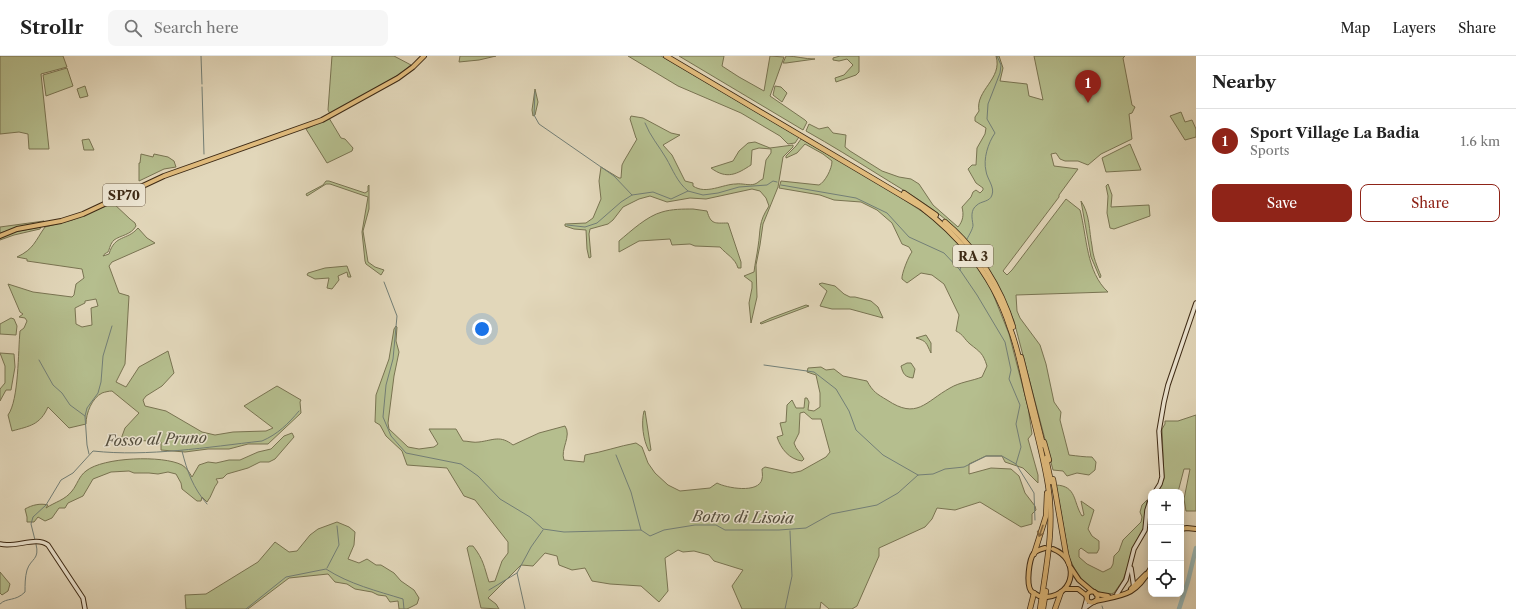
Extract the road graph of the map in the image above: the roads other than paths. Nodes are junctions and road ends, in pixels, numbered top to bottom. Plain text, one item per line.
1 (424, 56) edge
2 (666, 56) edge
3 (672, 56) edge
4 (0, 236) edge
5 (1196, 303) edge
6 (1031, 411) junction
7 (1038, 425) junction
8 (1157, 489) edge
9 (1148, 507) edge
10 (1184, 528) edge
11 (1196, 529) edge
12 (0, 544) edge
13 (1045, 548) dead end
14 (1053, 549) dead end
15 (1034, 554) junction
16 (1069, 565) junction
17 (1130, 567) junction
18 (1148, 572) edge
19 (1132, 576) junction
20 (1143, 579) junction
21 (1126, 580) junction
22 (1133, 588) junction
23 (1063, 590) junction
24 (1034, 593) junction
25 (1094, 593) junction
26 (1118, 595) junction
27 (1039, 596) dead end
28 (1047, 597) dead end
29 (1087, 597) junction
30 (1094, 601) junction
31 (85, 609) edge
32 (1030, 609) edge
33 (1040, 609) edge
34 (1043, 609) edge
35 (1055, 609) edge
36 (1084, 609) edge

1 - 4 main road, SP70
2 - 6 highway, RA 3
3 - 7 highway, RA 3
5 - 8 street
6 -> 15 highway
6 - 33 highway, RA 3
7 - 16 highway
7 - 34 highway, RA 3
9 - 17 street
10 - 11 main road
12 - 31 street
13 - 15 main road
14 - 16 main road
15 - 24 main road
16 - 23 main road
16 - 25 main road
17 - 19 street
17 - 21 street
18 - 20 main road
19 - 20 street
19 - 22 street
20 - 22 main road
20 - 26 main road
21 - 22 street
21 - 26 street
22 - 26 main road
23 - 28 main road
23 - 29 main road
23 - 35 highway
24 - 27 main road
24 - 32 highway
25 - 26 main road
25 - 29 main road
25 - 30 main road
26 - 30 main road
29 - 30 main road
29 - 36 street
30 - 36 street

